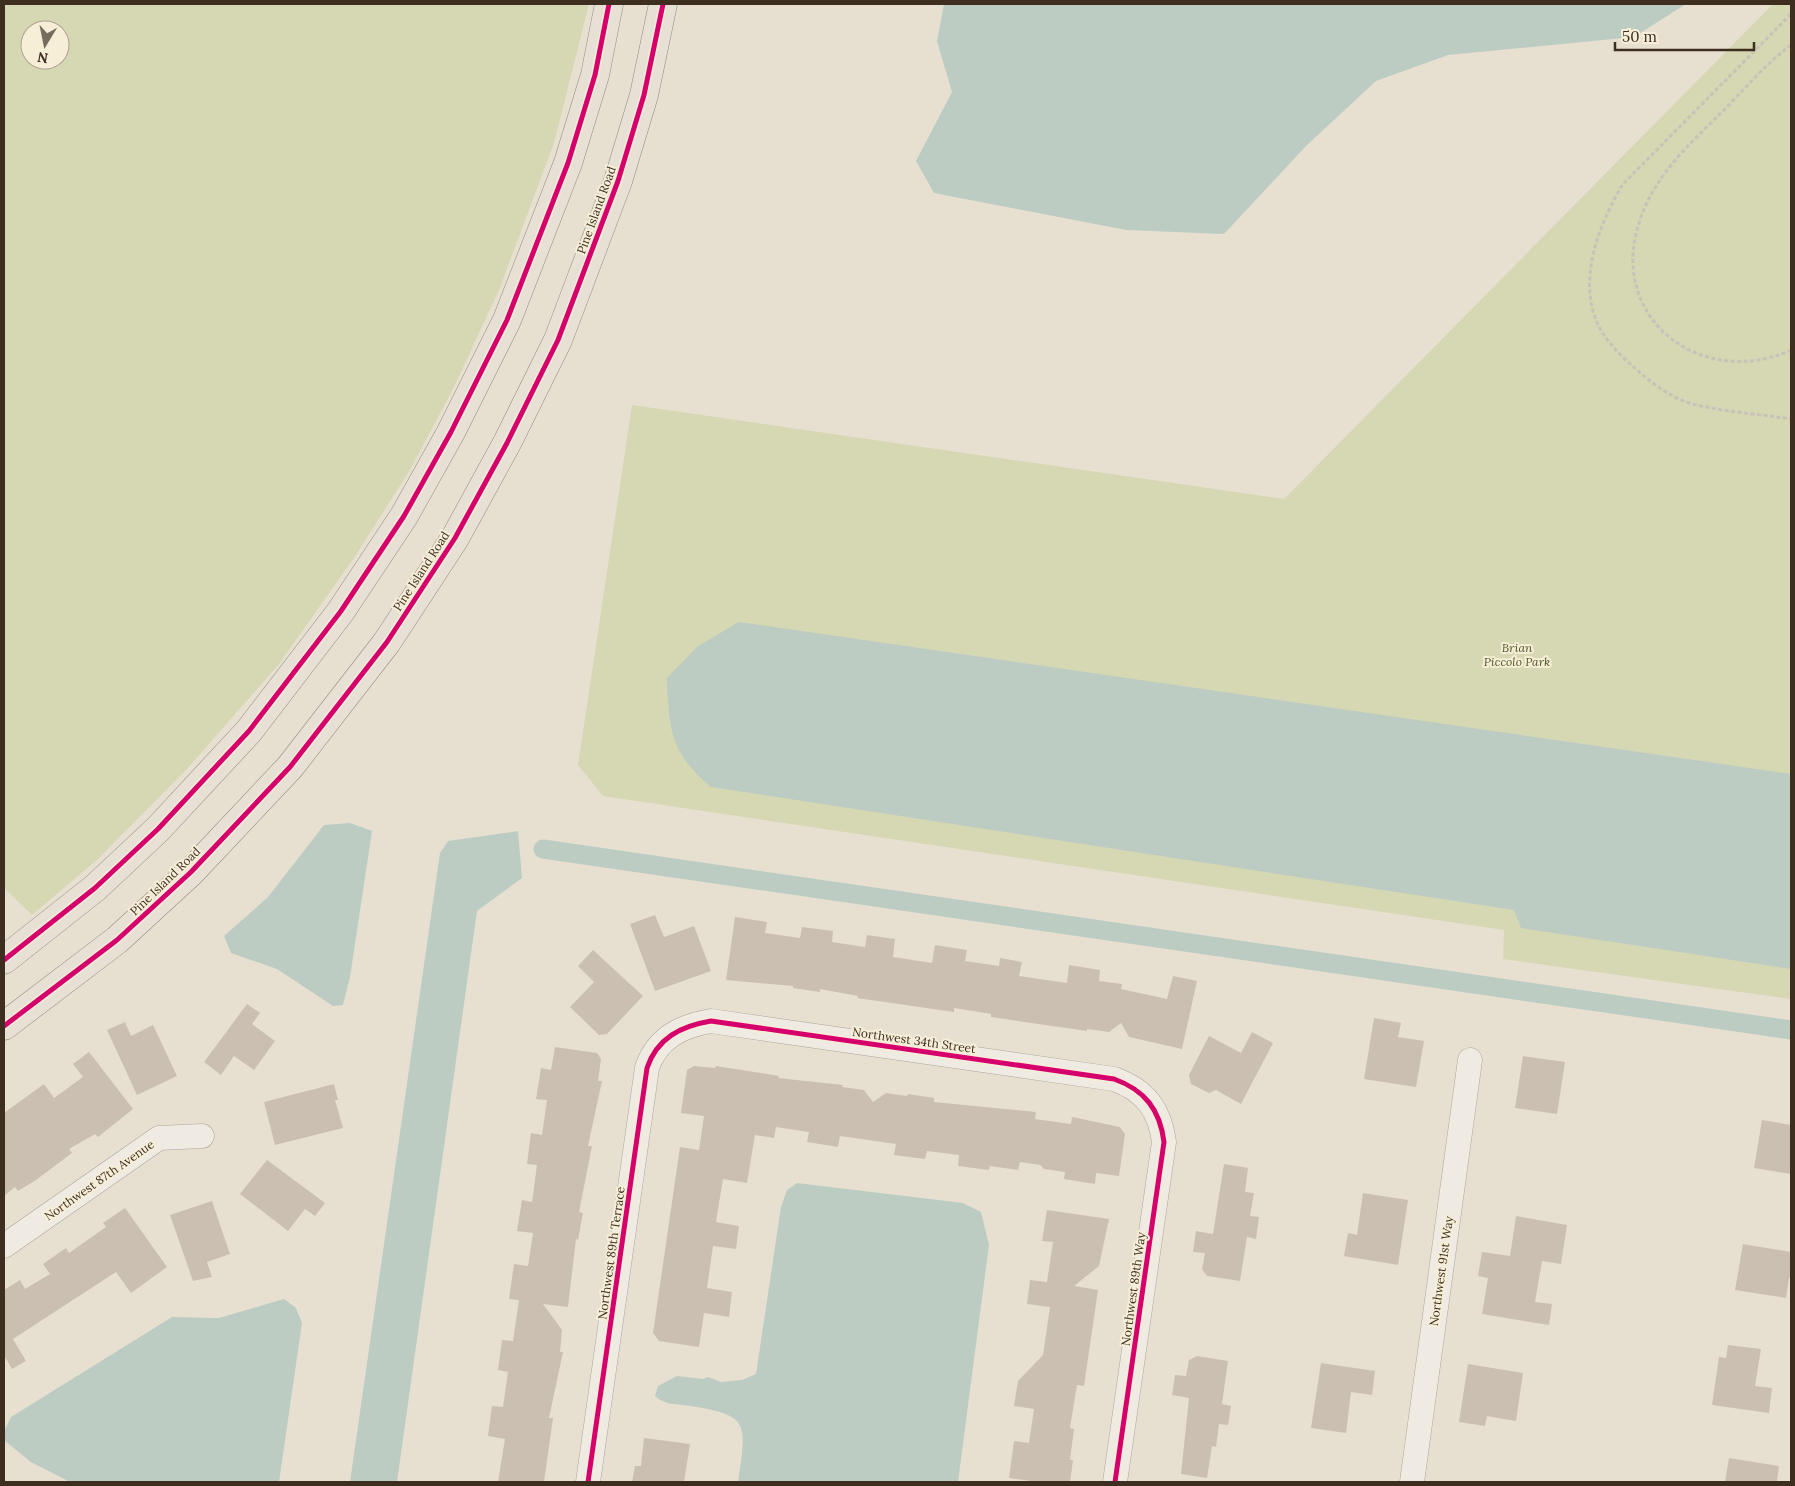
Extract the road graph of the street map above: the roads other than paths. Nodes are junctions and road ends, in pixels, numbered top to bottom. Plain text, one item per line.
1 (609, 4) edge
2 (663, 4) edge
3 (4, 960) edge
4 (4, 1026) edge
5 (670, 1034) joint
6 (1470, 1060) dead end
7 (1150, 1102) joint
8 (202, 1136) dead end
9 (4, 1246) edge
10 (588, 1482) edge
11 (1115, 1482) edge
12 (1412, 1482) edge

1 - 3 main road
2 - 4 main road, Pine Island Road
5 - 7 street, Northwest 34th Street
5 - 10 street, Northwest 89th Terrace
6 - 12 street, Northwest 91st Way
7 - 11 street, Northwest 89th Way
8 - 9 street, Northwest 87th Avenue

